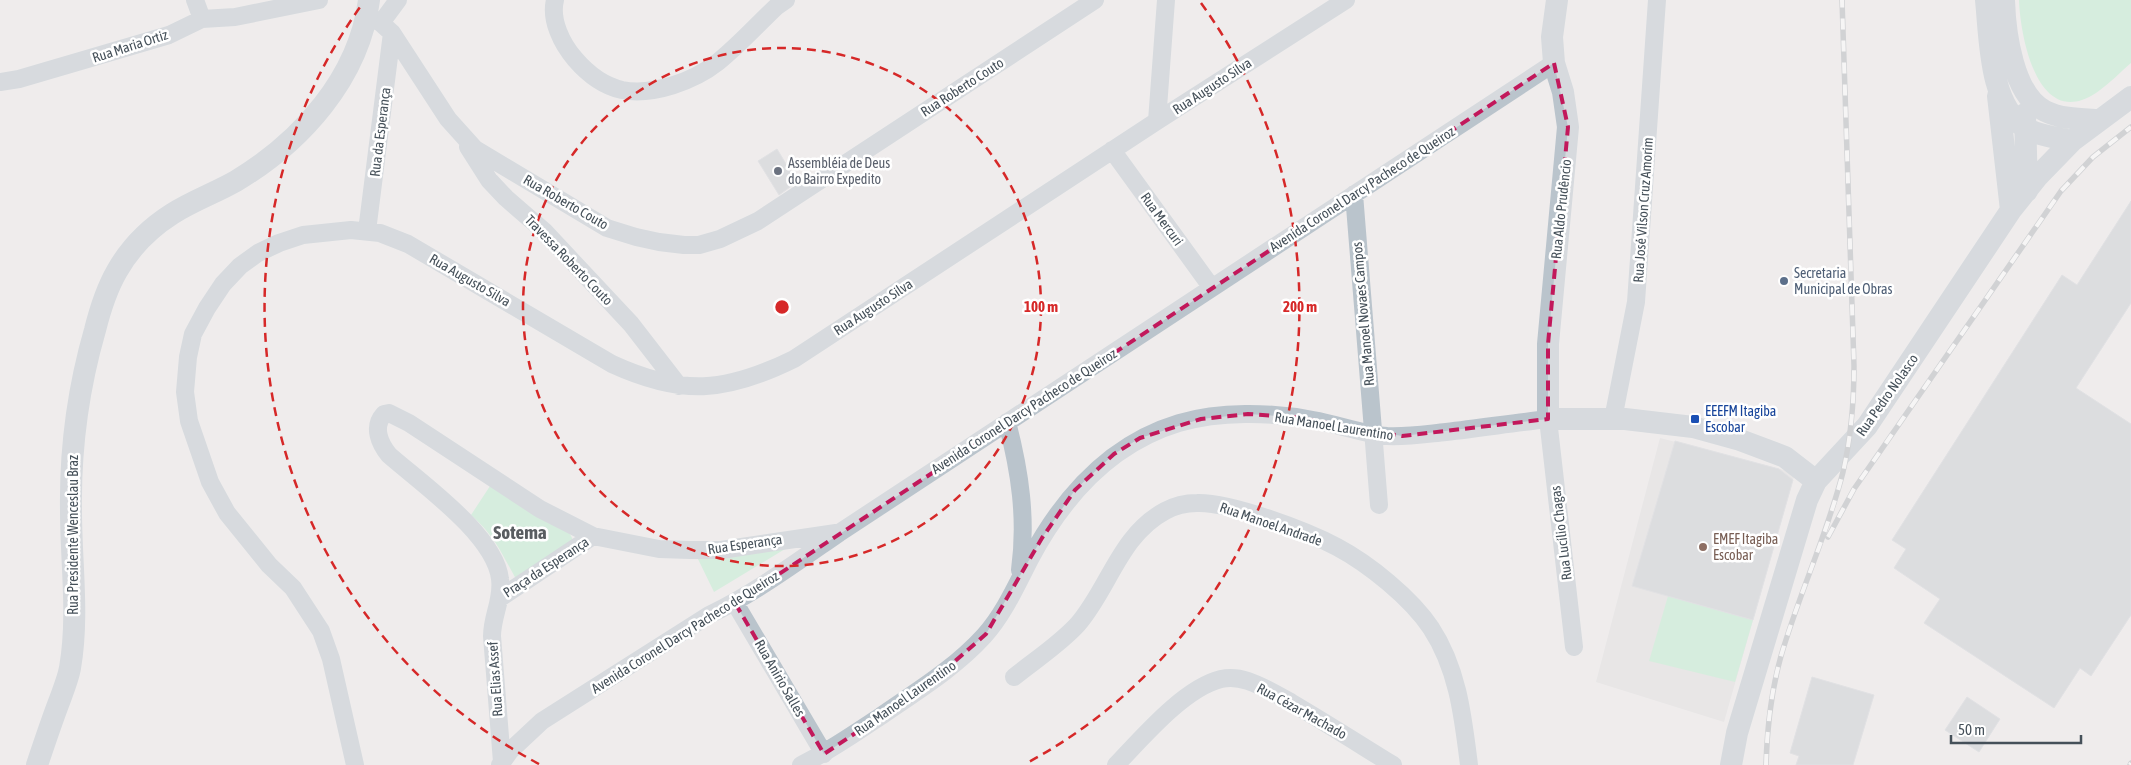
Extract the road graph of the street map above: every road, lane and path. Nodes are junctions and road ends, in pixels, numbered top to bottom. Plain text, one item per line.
1 (195, 0) edge
2 (319, 0) edge
3 (398, 0) edge
4 (554, 0) edge
5 (1095, 0) edge
6 (1166, 0) edge
7 (1346, 0) edge
8 (1558, 0) edge
9 (1657, 0) edge
10 (1986, 0) edge
11 (2004, 0) edge
12 (778, 2) edge
13 (377, 18) edge
14 (202, 19) junction
15 (1554, 63) junction
16 (1995, 78) junction
17 (0, 82) edge
18 (2025, 93) junction
19 (2131, 97) edge
20 (2098, 120) junction
21 (1157, 121) junction
22 (2026, 128) junction
23 (460, 134) junction
24 (2072, 141) junction
25 (1112, 150) junction
26 (2027, 191) junction
27 (1354, 194) junction
28 (2011, 210) junction
29 (368, 231) junction
30 (1212, 288) junction
31 (679, 386) junction
32 (1548, 419) junction
33 (1613, 419) junction
34 (1007, 422) junction
35 (1373, 433) junction
36 (1816, 481) junction
37 (1379, 505) dead end
38 (839, 533) junction
39 (593, 536) junction
40 (1012, 594) junction
41 (500, 598) junction
42 (735, 602) junction
43 (1574, 646) dead end
44 (1014, 677) dead end
45 (1363, 746) junction
46 (824, 754) junction
47 (501, 764) edge
48 (37, 765) edge
49 (355, 765) edge
50 (801, 765) edge
51 (1116, 765) edge
52 (1376, 765) edge
53 (1393, 765) edge
54 (1469, 765) edge
55 (1731, 765) edge

1 - 14 street
2 - 14 street, Rua Maria Ortiz
3 - 13 street
4 - 12 street
5 - 23 street, Rua Roberto Couto
6 - 21 street
7 - 21 street, Rua Augusto Silva
8 - 15 street, Rua Aldo Prudêncio
9 - 33 street, Rua José Vilson Cruz Amorim
10 - 16 street
11 - 18 street
13 - 23 street, Rua Roberto Couto
13 - 29 street, Rua da Esperança
13 - 48 street, Rua Presidente Wenceslau Braz
14 - 17 street, Rua Maria Ortiz
15 - 27 street, Avenida Coronel Darcy Pacheco de Queiroz
15 - 32 street, Rua Aldo Prudêncio
16 - 22 street
16 - 28 street
18 - 20 street
18 - 22 street
19 - 20 street, Rua Pedro Nolasco
20 - 24 street, Rua Pedro Nolasco
21 - 25 street, Rua Augusto Silva
22 - 24 street
22 - 26 street
23 - 31 street, Travessa Roberto Couto
24 - 26 street, Rua Pedro Nolasco
25 - 30 street, Rua Mercuri
25 - 31 street, Rua Augusto Silva
26 - 28 street, Rua Pedro Nolasco
27 - 30 street, Avenida Coronel Darcy Pacheco de Queiroz
27 - 35 street, Rua Manoel Novaes Campos
28 - 36 street, Rua Pedro Nolasco
29 - 31 street, Rua Augusto Silva
29 - 49 street, Rua Augusto Silva
30 - 34 street, Avenida Coronel Darcy Pacheco de Queiroz
32 - 33 street, Rua Manoel Laurentino
32 - 35 street, Rua Manoel Laurentino
32 - 43 street, Rua Lucílio Chagas
33 - 36 street, Rua Manoel Laurentino
34 - 38 street, Avenida Coronel Darcy Pacheco de Queiroz
34 - 40 street
35 - 37 street, Rua Manoel Novaes Campos
35 - 40 street, Rua Manoel Laurentino
36 - 55 street, Rua Pedro Nolasco
38 - 39 street, Rua Esperança
38 - 42 street, Avenida Coronel Darcy Pacheco de Queiroz
39 - 41 street, Praça da Esperança
39 - 41 street, Praça da Esperança
40 - 46 street, Rua Manoel Laurentino
41 - 47 street, Rua Elias Assef
42 - 46 street, Rua Anírio Salles
42 - 47 street, Avenida Coronel Darcy Pacheco de Queiroz
44 - 54 street, Rua Manoel Andrade
45 - 51 street, Rua Cézar Machado
45 - 52 street
45 - 53 street, Rua Cézar Machado
46 - 50 street, Rua Manoel Laurentino

